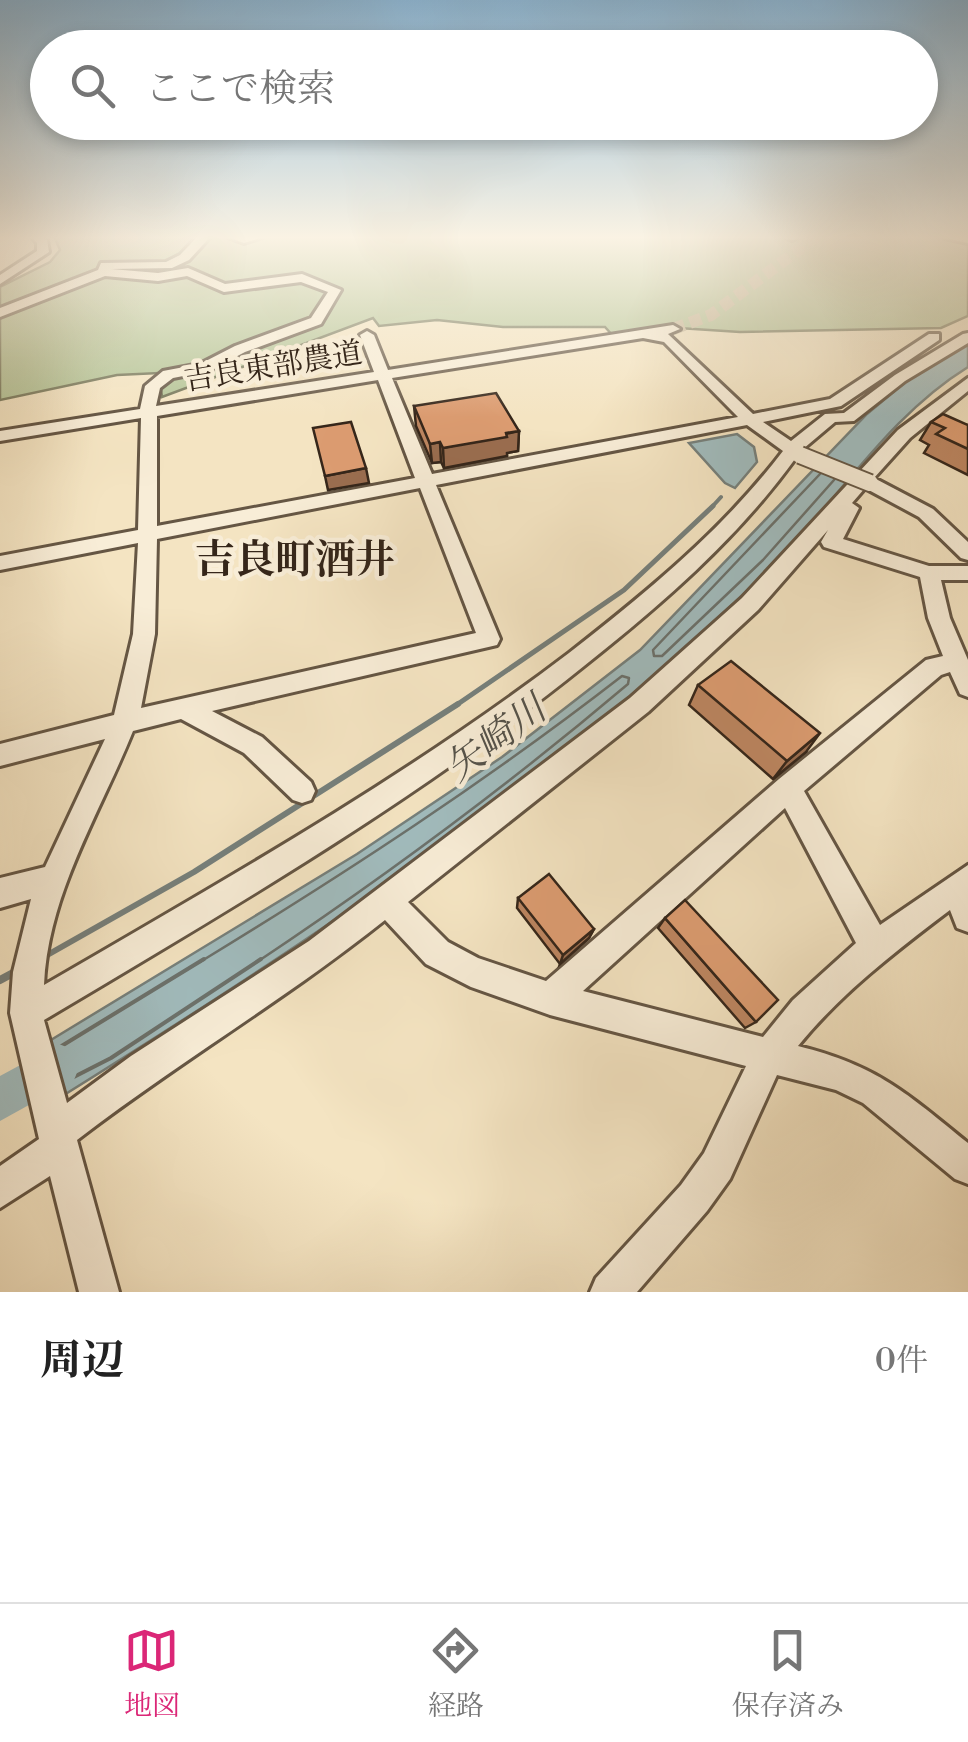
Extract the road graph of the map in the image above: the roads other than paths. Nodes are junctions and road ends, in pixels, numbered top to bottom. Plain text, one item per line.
1 (42, 296) edge
2 (331, 296) edge
3 (0, 313) edge
4 (673, 329) tunnel mouth
5 (368, 335) dead end
6 (968, 337) edge
7 (934, 338) dead end
8 (622, 339) junction
9 (386, 376) junction
10 (968, 382) edge
11 (149, 413) junction
12 (749, 419) junction
13 (0, 436) edge
14 (796, 453) junction
15 (427, 483) junction
16 (849, 500) junction
17 (147, 535) junction
18 (968, 553) edge
19 (0, 563) edge
20 (968, 573) edge
21 (929, 574) junction
22 (962, 675) edge
23 (183, 708) junction
24 (124, 724) junction
25 (0, 755) edge
26 (788, 788) junction
27 (302, 790) dead end
28 (50, 880) junction
29 (0, 893) edge
30 (964, 895) edge
31 (387, 901) junction
32 (876, 947) junction
33 (550, 998) junction
34 (26, 1013) junction
35 (768, 1057) junction
36 (56, 1136) junction
37 (968, 1166) edge
38 (0, 1189) edge
39 (99, 1292) edge
40 (610, 1292) edge

1 - 3 street
2 - 11 street
4 - 8 street, 吉良東部農道
5 - 9 street
6 - 14 street
7 - 12 street
8 - 9 street, 吉良東部農道
8 - 12 street
9 - 11 street, 吉良東部農道
9 - 15 street
10 - 16 street
11 - 13 street, 吉良東部農道
11 - 17 street
12 - 14 street
12 - 15 street
14 - 18 street, bridge
14 - 34 street
15 - 17 street
15 - 23 street
16 - 21 street
16 - 31 street
17 - 19 street
17 - 24 street
20 - 21 street
21 - 22 street
22 - 26 street
23 - 24 street
23 - 27 street
24 - 25 street
24 - 28 street
26 - 32 street
26 - 33 street
28 - 29 street
28 - 34 street
30 - 32 street
31 - 33 street
31 - 36 street
32 - 35 street
33 - 35 street
34 - 36 street
35 - 37 street
35 - 40 street
36 - 38 street
36 - 39 street

